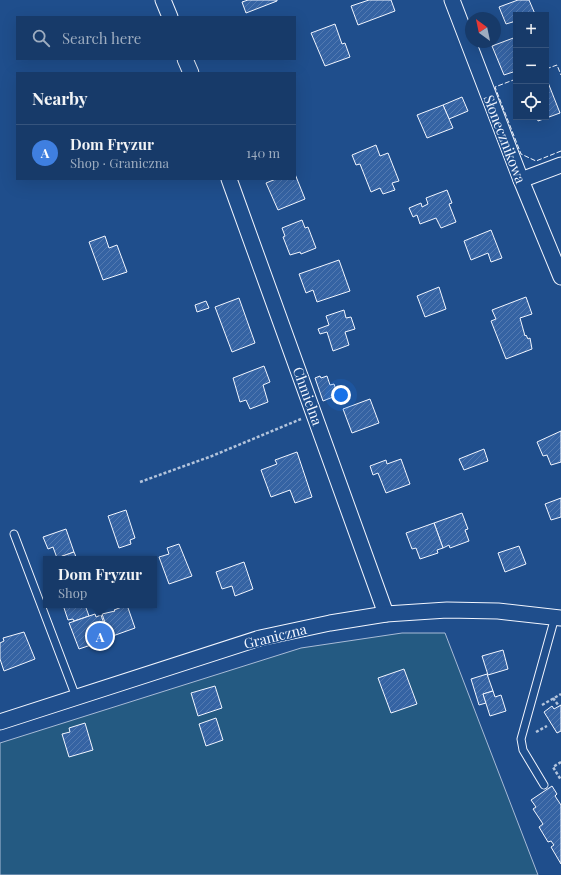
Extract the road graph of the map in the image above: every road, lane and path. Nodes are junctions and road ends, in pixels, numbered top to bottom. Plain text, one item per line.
1 (164, 0) edge
2 (452, 0) edge
3 (170, 16) edge
4 (185, 60) edge
5 (191, 72) edge
6 (561, 164) edge
7 (229, 180) edge
8 (521, 180) junction
9 (561, 277) edge
10 (293, 422) dead end
11 (140, 482) dead end
12 (14, 534) dead end
13 (386, 614) junction
14 (558, 618) edge
15 (561, 694) edge
16 (76, 696) junction
17 (553, 698) junction
18 (559, 706) dead end
19 (536, 708) dead end
20 (0, 722) edge
21 (561, 762) edge
22 (561, 780) edge
23 (544, 785) dead end

1 - 3 street
2 - 8 street, Słonecznikowa
4 - 5 street
6 - 8 street
7 - 13 street, Chmielna
8 - 9 street, Słonecznikowa
10 - 11 path
12 - 16 lane
13 - 14 street, Graniczna
13 - 16 street, Graniczna
14 - 23 lane
15 - 17 path
16 - 20 street, Graniczna
17 - 18 path
17 - 19 path
21 - 22 path

